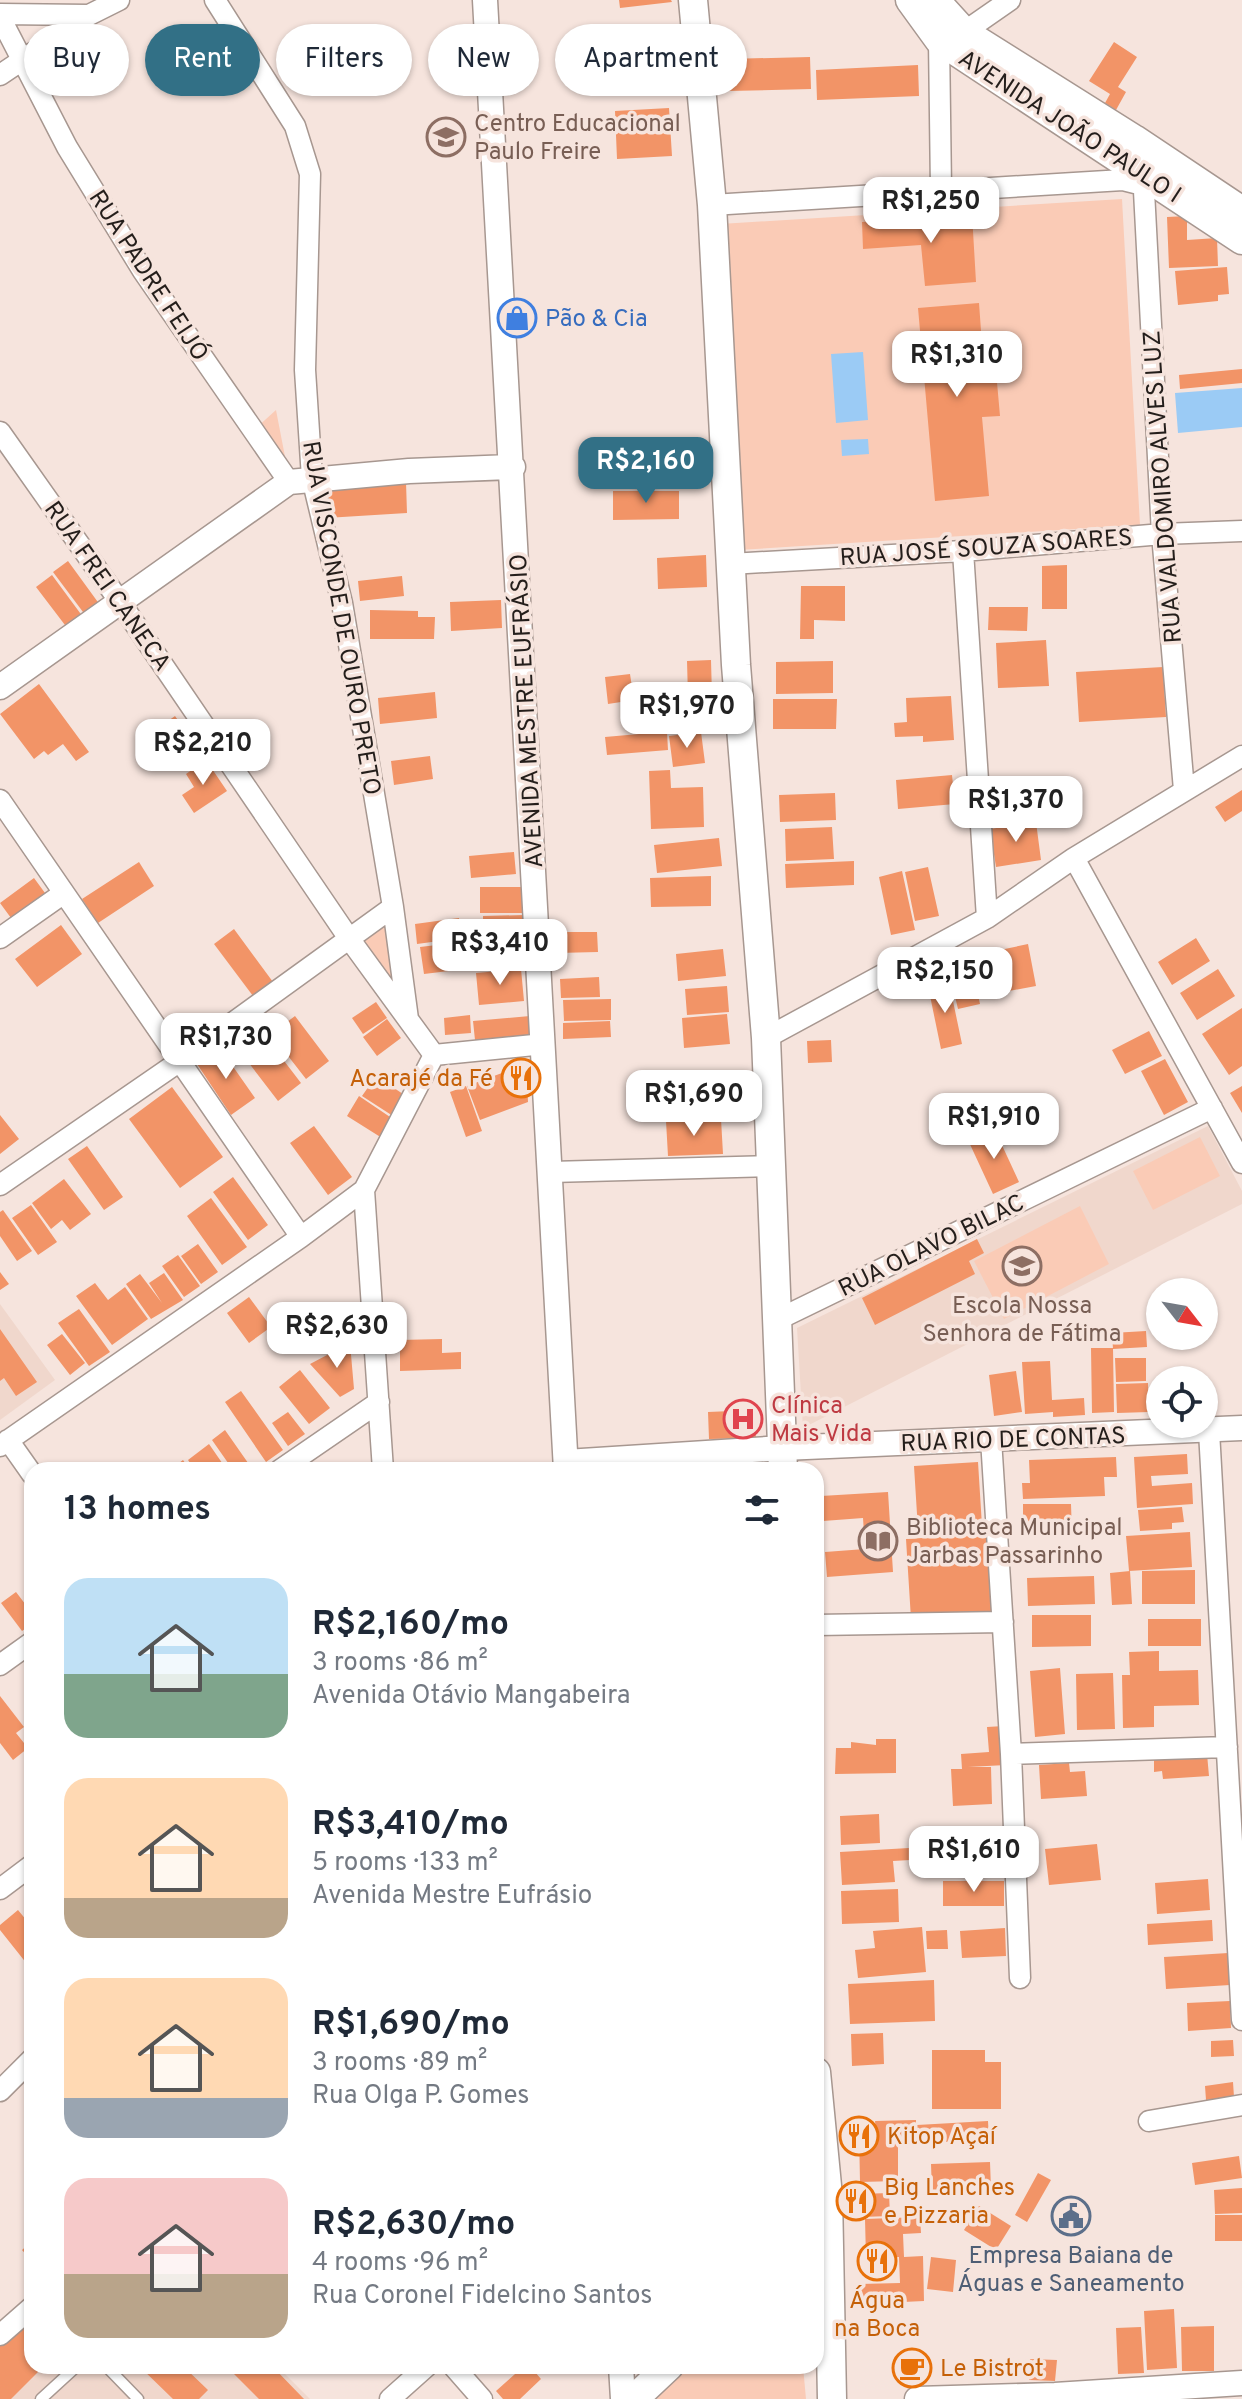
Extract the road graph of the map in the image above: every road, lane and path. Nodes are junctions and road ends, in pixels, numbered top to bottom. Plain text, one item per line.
1 (119, 0) edge
2 (215, 0) edge
3 (485, 0) edge
4 (693, 0) edge
5 (910, 0) edge
6 (935, 0) edge
7 (1010, 0) edge
8 (89, 15) junction
9 (0, 16) edge
10 (951, 36) junction
11 (23, 60) junction
12 (0, 75) edge
13 (1143, 178) junction
14 (941, 190) junction
15 (712, 205) junction
16 (1242, 211) edge
17 (1242, 240) edge
18 (0, 432) edge
19 (513, 467) junction
20 (301, 480) junction
21 (1242, 531) edge
22 (1162, 534) junction
23 (963, 551) junction
24 (730, 564) junction
25 (120, 602) junction
26 (0, 687) edge
27 (1242, 756) edge
28 (1184, 790) junction
29 (0, 800) edge
30 (1074, 858) junction
31 (64, 893) junction
32 (393, 907) junction
33 (987, 918) junction
34 (348, 937) junction
35 (0, 938) edge
36 (408, 1019) junction
37 (766, 1038) junction
38 (544, 1044) junction
39 (434, 1055) junction
40 (180, 1061) junction
41 (1212, 1108) junction
42 (1242, 1163) edge
43 (770, 1166) junction
44 (551, 1172) junction
45 (0, 1185) edge
46 (364, 1190) junction
47 (301, 1237) junction
48 (779, 1319) junction
49 (379, 1402) junction
50 (1242, 1428) edge
51 (1218, 1430) edge
52 (1146, 1433) edge
53 (1209, 1438) edge
54 (991, 1439) junction
55 (4, 1443) edge
56 (783, 1459) edge
57 (292, 1462) edge
58 (383, 1462) edge
59 (566, 1462) edge
60 (690, 1462) edge
61 (24, 1465) edge
62 (1003, 1622) junction
63 (824, 1625) edge
64 (24, 1648) edge
65 (0, 1665) edge
66 (1011, 1754) junction
67 (1232, 1761) edge
68 (24, 1877) edge
69 (0, 1889) edge
70 (1020, 1978) dead end
71 (1242, 2020) edge
72 (24, 2067) edge
73 (0, 2091) edge
74 (1242, 2105) edge
75 (1149, 2121) dead end
76 (824, 2225) edge
77 (824, 2286) edge
78 (831, 2300) junction
79 (24, 2314) edge
80 (0, 2335) edge
81 (68, 2374) edge
82 (114, 2374) edge
83 (418, 2374) edge
84 (460, 2374) edge
85 (621, 2374) edge
86 (661, 2374) edge
87 (1242, 2383) edge
88 (1055, 2397) edge
89 (41, 2399) edge
90 (138, 2399) edge
91 (390, 2399) edge
92 (482, 2399) edge
93 (623, 2399) edge
94 (634, 2399) edge
95 (832, 2399) edge
96 (917, 2399) edge

1 - 8 street
2 - 20 street, RUA VISCONDE DE OURO PRETO
3 - 19 street, AVENIDA MESTRE EUFRÁSIO
4 - 15 main road
5 - 10 main road, AVENIDA JOÃO PAULO I
6 - 10 main road, AVENIDA JOÃO PAULO I
7 - 10 street
8 - 9 street
8 - 11 street
9 - 11 street, RUA PADRE FEIJÓ
10 - 13 main road, AVENIDA JOÃO PAULO I
10 - 14 street
10 - 16 main road, AVENIDA JOÃO PAULO I
11 - 12 street
11 - 20 street, RUA PADRE FEIJÓ
13 - 14 street
13 - 17 main road, AVENIDA JOÃO PAULO I
13 - 22 street, RUA VALDOMIRO ALVES LUZ
14 - 15 street
15 - 24 main road
18 - 25 street, RUA FREI CANECA
19 - 20 street
19 - 38 street, AVENIDA MESTRE EUFRÁSIO
20 - 25 street
20 - 32 street, RUA VISCONDE DE OURO PRETO
21 - 22 street, RUA JOSÉ SOUZA SOARES
22 - 23 street, RUA JOSÉ SOUZA SOARES
22 - 28 street, RUA VALDOMIRO ALVES LUZ
23 - 24 street, RUA JOSÉ SOUZA SOARES
23 - 33 street
24 - 37 main road
25 - 26 street
25 - 34 street, RUA FREI CANECA
27 - 28 street
28 - 30 street
29 - 31 street
30 - 33 street
30 - 41 street
31 - 35 street
31 - 40 street
32 - 34 street
32 - 36 street, RUA VISCONDE DE OURO PRETO
33 - 37 street
34 - 36 street, RUA FREI CANECA
34 - 40 street
36 - 39 street, RUA FREI CANECA
37 - 43 main road
38 - 39 street
38 - 44 street, AVENIDA MESTRE EUFRÁSIO
39 - 46 street
40 - 45 street
40 - 47 street
41 - 42 street
41 - 48 street, RUA OLAVO BILAC
43 - 44 street
43 - 48 main road
44 - 59 street, AVENIDA MESTRE EUFRÁSIO
46 - 47 street
46 - 49 street
47 - 55 street
48 - 56 main road
49 - 57 street
49 - 58 street
50 - 51 street, RUA RIO DE CONTAS
52 - 54 street, RUA RIO DE CONTAS
53 - 67 street
54 - 56 street, RUA RIO DE CONTAS
54 - 62 street
55 - 61 street
56 - 60 street, RUA RIO DE CONTAS
62 - 63 street
62 - 66 street
64 - 65 street
66 - 67 street
66 - 70 street
67 - 71 street
68 - 69 street
72 - 73 street
74 - 75 street
76 - 78 main road
77 - 78 main road
78 - 95 main road
79 - 80 street
81 - 89 lane
82 - 90 lane
83 - 91 street
84 - 92 street
85 - 93 street
86 - 94 main road
87 - 88 street
88 - 96 street

